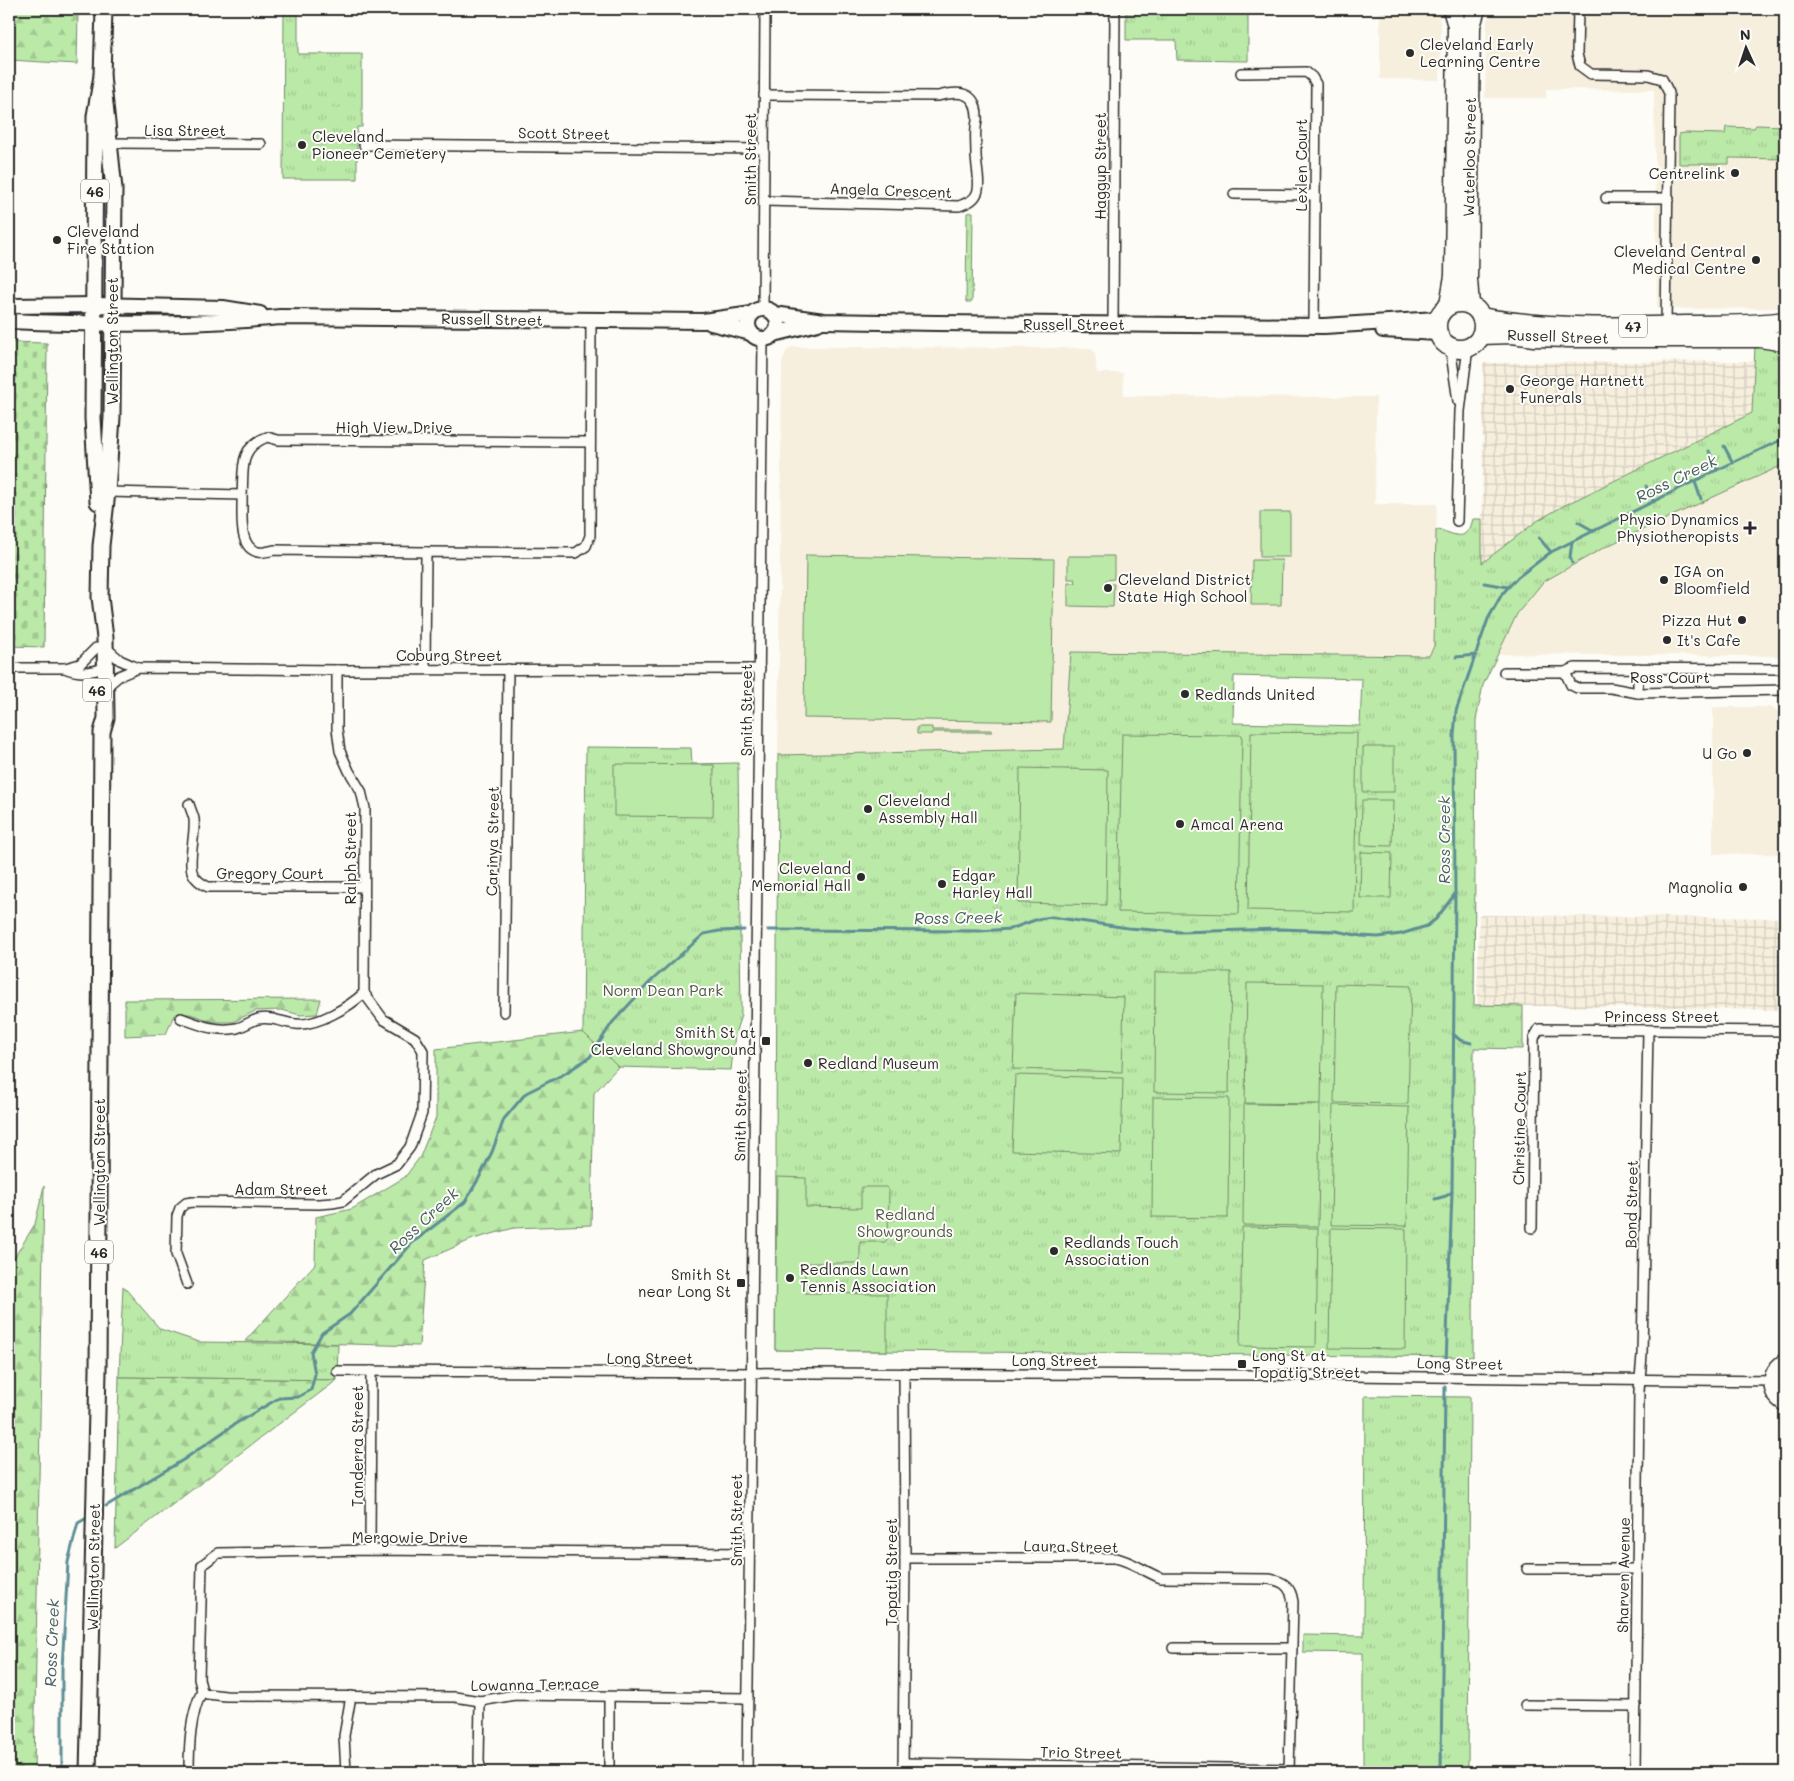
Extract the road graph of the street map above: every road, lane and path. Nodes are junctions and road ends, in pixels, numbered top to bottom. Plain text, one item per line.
1 (104, 9) edge
2 (765, 9) edge
3 (1115, 9) edge
4 (1452, 9) edge
5 (1476, 9) edge
6 (1578, 9) edge
7 (1241, 73) dead end
8 (102, 76) junction
9 (764, 95) junction
10 (110, 144) junction
11 (261, 144) dead end
12 (364, 145) dead end
13 (764, 149) junction
14 (1234, 194) dead end
15 (1315, 195) junction
16 (1606, 198) dead end
17 (1669, 198) junction
18 (764, 201) junction
19 (1449, 305) junction
20 (9, 306) edge
21 (95, 306) junction
22 (112, 306) junction
23 (1476, 311) junction
24 (763, 312) junction
25 (280, 316) junction
26 (591, 320) junction
27 (9, 321) edge
28 (703, 321) junction
29 (824, 321) junction
30 (1785, 321) edge
31 (1113, 324) junction
32 (95, 325) junction
33 (112, 325) junction
34 (1319, 326) junction
35 (1437, 326) junction
36 (1666, 326) junction
37 (763, 335) junction
38 (1474, 341) junction
39 (1785, 342) edge
40 (1450, 347) junction
41 (1460, 411) junction
42 (590, 442) junction
43 (107, 492) junction
44 (242, 495) junction
45 (1457, 521) dead end
46 (101, 546) junction
47 (426, 552) junction
48 (100, 648) junction
49 (9, 668) edge
50 (65, 668) junction
51 (138, 668) junction
52 (425, 668) junction
53 (1638, 668) junction
54 (101, 669) junction
55 (508, 669) junction
56 (1785, 669) edge
57 (337, 670) junction
58 (760, 670) junction
59 (1504, 672) dead end
60 (1565, 672) junction
61 (105, 689) junction
62 (1785, 690) edge
63 (1638, 692) junction
64 (102, 732) junction
65 (189, 804) dead end
66 (364, 887) junction
67 (364, 993) junction
68 (504, 1012) dead end
69 (181, 1018) dead end
70 (1540, 1029) joint
71 (1648, 1030) junction
72 (1785, 1031) edge
73 (1532, 1228) dead end
74 (187, 1284) dead end
75 (1785, 1363) edge
76 (337, 1371) dead end
77 (371, 1371) junction
78 (750, 1372) junction
79 (904, 1372) junction
80 (1641, 1379) junction
81 (1773, 1381) junction
82 (1785, 1402) edge
83 (370, 1550) junction
84 (749, 1553) junction
85 (905, 1558) junction
86 (1527, 1569) dead end
87 (1637, 1569) junction
88 (1172, 1648) dead end
89 (1291, 1648) junction
90 (202, 1691) junction
91 (351, 1696) junction
92 (609, 1697) junction
93 (748, 1698) junction
94 (480, 1701) junction
95 (1525, 1705) dead end
96 (1636, 1706) junction
97 (903, 1768) edge
98 (1289, 1771) edge
99 (88, 1772) edge
100 (189, 1772) edge
101 (346, 1772) edge
102 (482, 1772) edge
103 (609, 1772) edge
104 (747, 1772) edge
105 (1635, 1772) edge

1 - 8 main road, Wellington Street / 46
2 - 9 street, Smith Street
3 - 31 street, Haggup Street
4 - 19 highway, Waterloo Street
5 - 23 highway, Waterloo Street
6 - 17 street
7 - 15 street, Lexlen Court
8 - 10 main road, Wellington Street / 46
8 - 21 main road, Wellington Street / 46
9 - 13 street, Smith Street
9 - 18 street, Angela Crescent
10 - 11 street, Lisa Street
10 - 22 main road, Wellington Street / 46
12 - 13 street, Scott Street
13 - 18 street, Smith Street
14 - 15 street
15 - 34 street, Lexlen Court
16 - 17 street
17 - 36 street
18 - 24 street, Smith Street
19 - 23 highway, 47
19 - 35 highway
20 - 21 main road, Russell Street
21 - 22 main road, Russell Street
21 - 32 main road, Wellington Street / 46
22 - 25 main road, Russell Street
22 - 33 main road, Wellington Street / 46
23 - 36 highway, Russell Street / 47
23 - 38 highway
24 - 28 main road, Russell Street
24 - 29 main road, Russell Street
24 - 37 main road
24 - 37 main road
25 - 26 main road, Russell Street
25 - 33 main road, Russell Street
26 - 28 main road, Russell Street
26 - 42 street, High View Drive
27 - 32 main road, Russell Street
28 - 37 main road, Russell Street
29 - 31 main road, Russell Street
29 - 37 main road, Russell Street
30 - 36 highway, Russell Street / 47
31 - 34 main road, Russell Street
32 - 33 main road, Russell Street
32 - 46 main road, Wellington Street / 46
33 - 43 main road, Wellington Street / 46
34 - 35 main road, Russell Street
35 - 40 highway
37 - 58 street, Smith Street
38 - 39 highway, Russell Street / 47
38 - 40 highway, 47
38 - 41 street
40 - 41 street
41 - 45 street
42 - 44 street, High View Drive
42 - 47 street, High View Drive
43 - 44 street
43 - 46 main road, Wellington Street / 46
44 - 47 street, High View Drive
46 - 48 main road, Wellington Street / 46
47 - 52 street
48 - 50 street
48 - 51 street, Coburg Street
48 - 54 main road, Wellington Street / 46
49 - 50 street
50 - 54 street
51 - 57 street, Coburg Street
51 - 61 street, Coburg Street
52 - 55 street, Coburg Street
52 - 57 street, Coburg Street
53 - 56 street, Ross Court
53 - 60 street, Ross Court
53 - 63 street
54 - 61 main road, Wellington Street / 46
54 - 64 main road, Wellington Street / 46
55 - 58 street, Coburg Street
55 - 68 street, Carinya Street
57 - 66 street, Ralph Street
58 - 78 street, Smith Street
59 - 60 street, Ross Court
60 - 63 street, Ross Court
61 - 64 main road, Wellington Street / 46
62 - 63 street, Ross Court
64 - 99 main road, Wellington Street / 46
65 - 66 street, Gregory Court
66 - 67 street, Ralph Street
67 - 69 street
67 - 74 street, Adam Street
70 - 71 street, Princess Street
70 - 73 street, Christine Court
71 - 72 street, Princess Street
71 - 80 street, Bond Street
75 - 81 highway
76 - 77 street, Long Street
77 - 78 street, Long Street
77 - 83 street, Tanderra Street
78 - 79 street, Long Street
78 - 84 street, Smith Street
79 - 80 street, Long Street
79 - 85 street, Topatig Street
80 - 81 street, Long Street
80 - 87 street, Sharven Avenue
81 - 82 highway
83 - 84 street, Mergowie Drive
83 - 90 street, Mergowie Drive
84 - 93 street, Smith Street
85 - 89 street, Laura Street
85 - 97 street, Topatig Street
86 - 87 street
87 - 96 street, Sharven Avenue
88 - 89 street
89 - 98 street, Laura Street
90 - 91 street, Lowanna Terrace
90 - 100 street
91 - 94 street, Lowanna Terrace
91 - 101 street
92 - 93 street, Lowanna Terrace
92 - 94 street, Lowanna Terrace
92 - 103 street
93 - 104 street, Smith Street
94 - 102 street
95 - 96 street
96 - 105 street, Sharven Avenue
97 - 98 street, Trio Street

